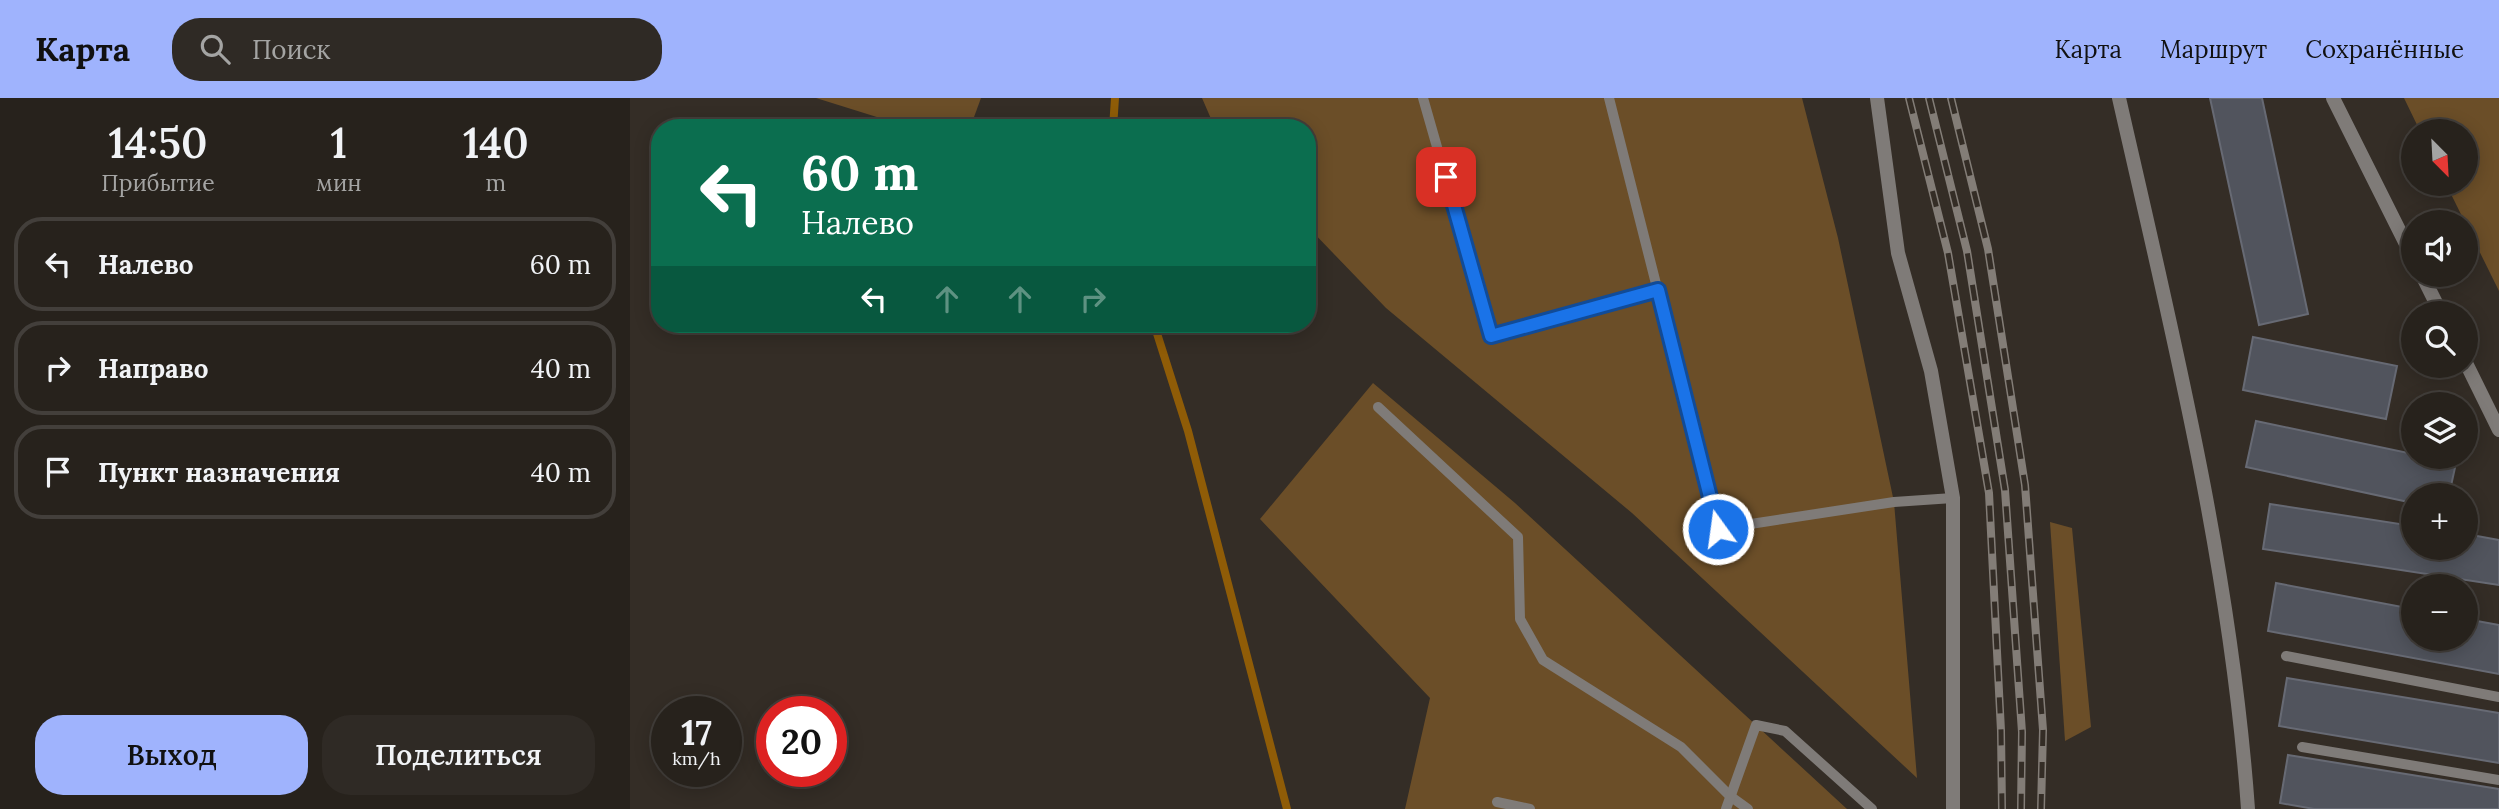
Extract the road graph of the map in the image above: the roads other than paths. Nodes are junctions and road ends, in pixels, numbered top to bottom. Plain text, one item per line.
1 (1423, 98) edge
2 (1609, 98) edge
3 (1877, 98) edge
4 (2119, 98) edge
5 (2333, 98) edge
6 (2401, 234) edge
7 (1658, 290) junction
8 (2473, 378) edge
9 (1378, 407) dead end
10 (2499, 430) edge
11 (1952, 498) junction
12 (2286, 656) dead end
13 (2499, 696) edge
14 (2302, 747) dead end
15 (2499, 779) edge
16 (1730, 796) junction
17 (1497, 802) dead end
18 (1530, 809) edge
19 (1726, 809) edge
20 (1748, 809) edge
21 (1872, 809) edge
22 (1953, 809) edge
23 (2248, 809) edge

1 - 7 lane
2 - 7 lane
3 - 11 street
4 - 23 street
5 - 6 street
7 - 11 lane
8 - 10 street
9 - 16 lane
11 - 22 street
12 - 13 lane
14 - 15 lane
16 - 19 lane
16 - 20 lane
16 - 21 lane
17 - 18 lane

